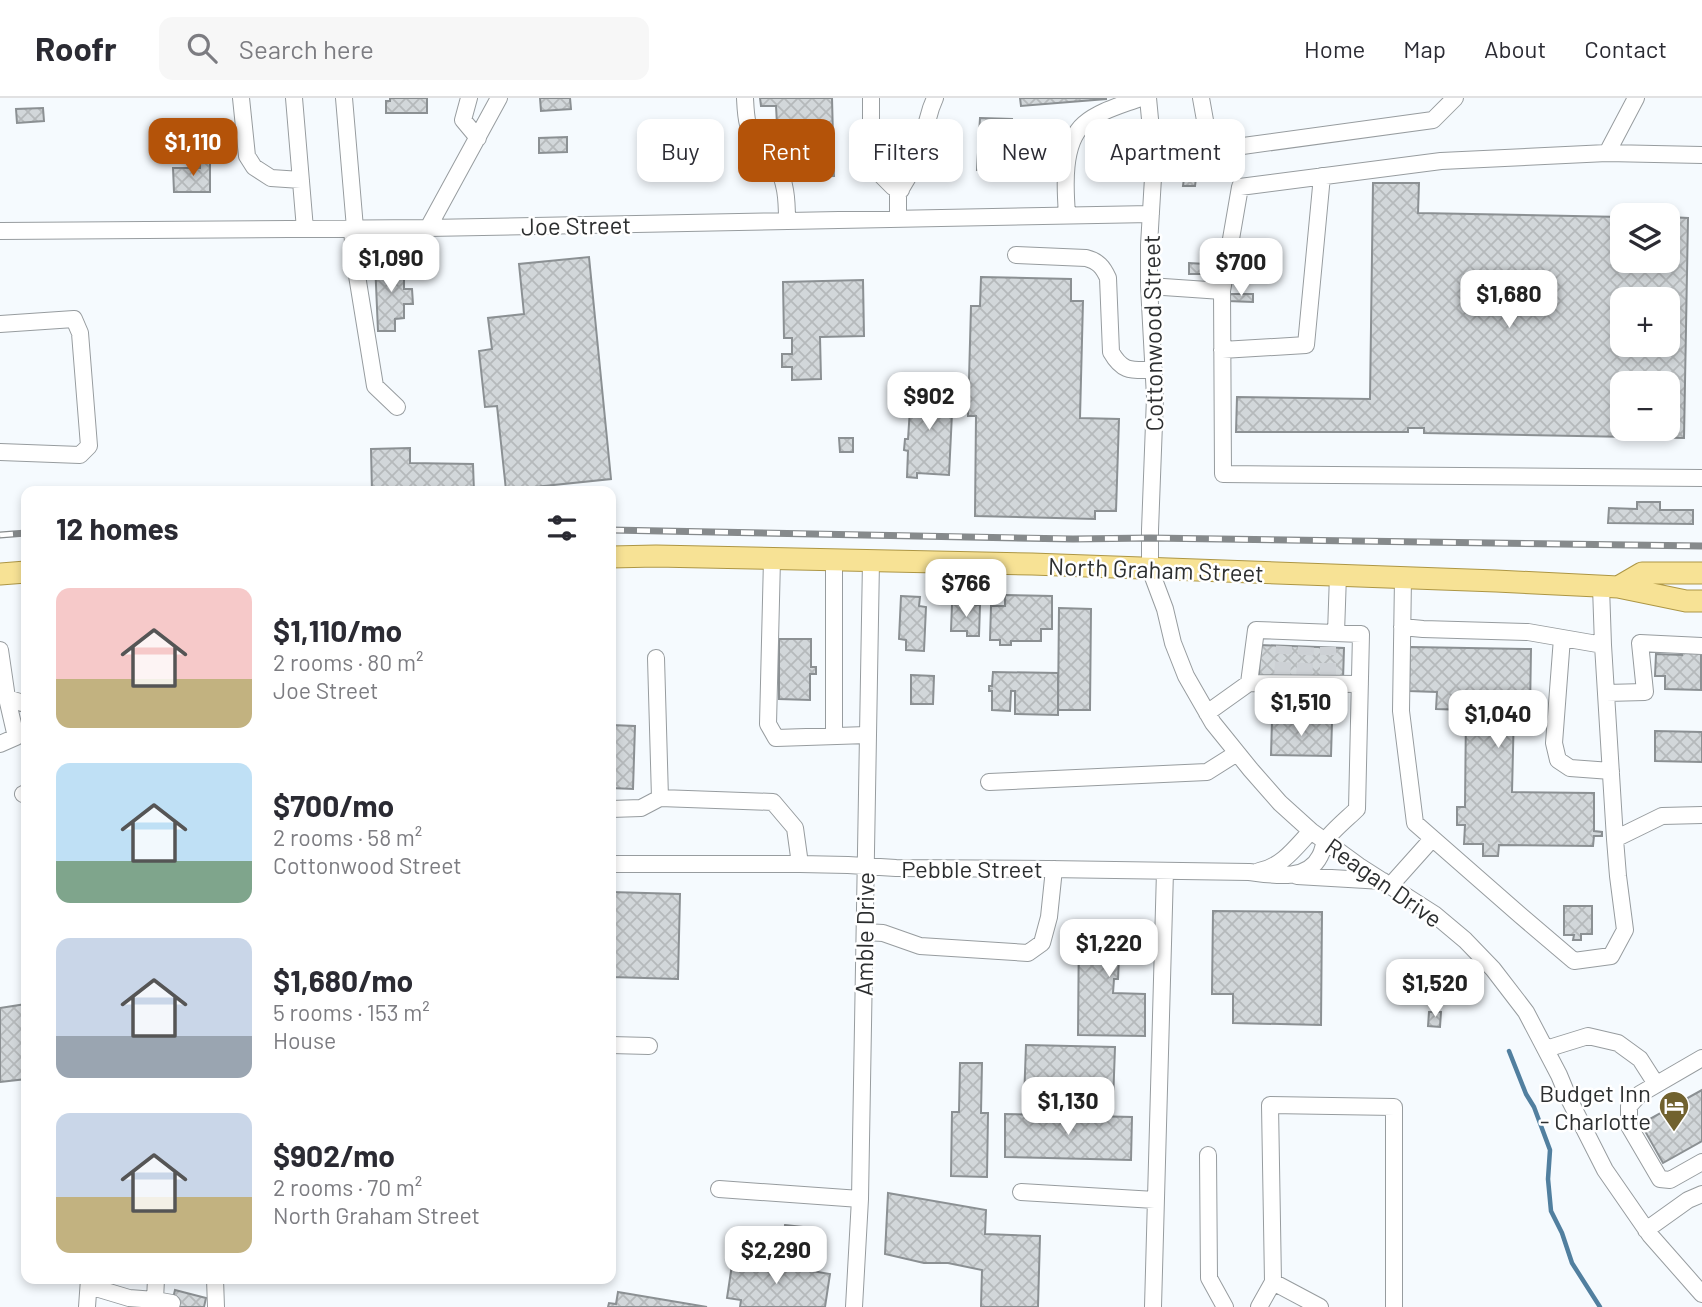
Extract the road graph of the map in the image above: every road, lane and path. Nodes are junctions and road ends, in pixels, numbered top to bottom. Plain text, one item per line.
1 (242, 98) edge
2 (294, 98) edge
3 (344, 98) edge
4 (469, 98) edge
5 (499, 98) edge
6 (745, 98) edge
7 (871, 98) edge
8 (935, 98) edge
9 (1140, 98) edge
10 (1148, 98) edge
11 (1201, 98) edge
12 (1455, 98) edge
13 (1636, 98) edge
14 (478, 138) junction
15 (1607, 153) junction
16 (1702, 155) edge
17 (1322, 176) junction
18 (301, 180) junction
19 (901, 190) junction
20 (1067, 214) junction
21 (1151, 214) junction
22 (898, 219) junction
23 (787, 221) junction
24 (353, 228) junction
25 (428, 228) junction
26 (305, 229) junction
27 (0, 231) edge
28 (1016, 255) dead end
29 (1149, 286) junction
30 (1222, 290) junction
31 (0, 324) edge
32 (1222, 350) junction
33 (1154, 370) junction
34 (397, 408) dead end
35 (0, 452) edge
36 (1702, 478) edge
37 (616, 557) edge
38 (772, 559) junction
39 (834, 561) junction
40 (871, 561) junction
41 (1150, 569) junction
42 (21, 572) edge
43 (1702, 573) edge
44 (0, 574) edge
45 (1338, 575) junction
46 (1403, 578) junction
47 (0, 582) edge
48 (1609, 587) junction
49 (1702, 601) edge
50 (1402, 626) junction
51 (1331, 638) junction
52 (1562, 638) junction
53 (1603, 645) junction
54 (1702, 646) edge
55 (0, 650) edge
56 (656, 658) dead end
57 (1249, 683) junction
58 (1360, 684) junction
59 (1606, 693) junction
60 (7, 698) junction
61 (21, 702) edge
62 (1207, 713) junction
63 (867, 735) junction
64 (834, 736) junction
65 (0, 744) edge
66 (1237, 753) junction
67 (1611, 771) junction
68 (989, 782) dead end
69 (660, 799) junction
70 (616, 809) edge
71 (1702, 815) edge
72 (1311, 831) junction
73 (1432, 839) junction
74 (1615, 839) junction
75 (1325, 841) junction
76 (616, 864) edge
77 (800, 864) junction
78 (865, 866) junction
79 (1054, 869) junction
80 (1165, 871) junction
81 (1249, 872) junction
82 (1277, 875) junction
83 (1386, 883) junction
84 (864, 932) junction
85 (616, 1045) edge
86 (649, 1046) dead end
87 (1546, 1049) junction
88 (1702, 1058) edge
89 (1656, 1084) junction
90 (1208, 1155) dead end
91 (1702, 1162) edge
92 (719, 1189) dead end
93 (1021, 1192) dead end
94 (1702, 1194) edge
95 (860, 1199) junction
96 (1155, 1200) junction
97 (1646, 1230) junction
98 (1273, 1282) junction
99 (89, 1284) edge
100 (91, 1284) edge
101 (157, 1284) edge
102 (215, 1284) edge
103 (1702, 1294) edge
104 (129, 1302) edge
105 (161, 1303) edge
106 (87, 1307) edge
107 (216, 1307) edge
108 (854, 1307) edge
109 (1153, 1307) edge
110 (1225, 1307) edge
111 (1259, 1307) edge
112 (1320, 1307) edge
113 (1394, 1307) edge

1 - 18 street
2 - 18 street
3 - 24 street
4 - 14 street
5 - 14 street
6 - 23 street
7 - 19 street
8 - 19 street
9 - 20 street
10 - 21 street, Cottonwood Street
11 - 12 street
13 - 15 street
14 - 25 street
15 - 16 street
15 - 17 street
17 - 30 street
17 - 32 street
18 - 26 street
19 - 22 street
20 - 21 street, Joe Street
20 - 22 street, Joe Street
21 - 29 street, Cottonwood Street
22 - 23 street, Joe Street
23 - 25 street, Joe Street
24 - 25 street, Joe Street
24 - 26 street, Joe Street
24 - 34 street
26 - 27 street, Joe Street
28 - 33 street
29 - 30 street
29 - 33 street, Cottonwood Street
30 - 32 street
31 - 35 street
32 - 36 street
33 - 41 street, Cottonwood Street
37 - 38 main road, North Graham Street
38 - 39 main road, North Graham Street
38 - 64 street
39 - 40 main road, North Graham Street
39 - 64 street
40 - 41 main road, North Graham Street
40 - 63 street, Amble Drive
41 - 45 main road, North Graham Street
41 - 62 street, Reagan Drive
42 - 44 main road
43 - 48 main road, North Graham Street
44 - 47 street
45 - 46 main road, North Graham Street
45 - 51 street
46 - 48 main road, North Graham Street
46 - 50 street
48 - 49 main road, North Graham Street
48 - 53 street
50 - 52 street
50 - 73 street
51 - 57 street
51 - 58 street
52 - 53 street
52 - 67 street
53 - 59 street
54 - 59 street
55 - 60 street
56 - 69 street
57 - 58 street
57 - 62 street
58 - 75 street
59 - 67 street
60 - 61 street
60 - 65 street
62 - 66 street, Reagan Drive
63 - 64 street
63 - 78 street, Amble Drive
66 - 68 street
66 - 72 street, Reagan Drive
67 - 74 street
69 - 70 street
69 - 77 street
71 - 74 street
72 - 75 street, Reagan Drive
72 - 81 street, Pebble Street
73 - 74 street
73 - 83 street
75 - 82 street, Pebble Street
75 - 83 street, Reagan Drive
76 - 77 street, Pebble Street
77 - 78 street, Pebble Street
78 - 79 street, Pebble Street
78 - 84 street, Amble Drive
79 - 80 street, Pebble Street
79 - 84 street
80 - 81 street, Pebble Street
80 - 96 street
81 - 82 street, Pebble Street
82 - 83 street, Pebble Street
83 - 87 street, Reagan Drive
84 - 95 street, Amble Drive
85 - 86 street
87 - 89 street
87 - 97 street, Reagan Drive
88 - 89 street
89 - 91 street
90 - 110 street
92 - 95 street
93 - 96 street
94 - 97 street
95 - 108 street, Amble Drive
96 - 109 street
97 - 103 street, Reagan Drive
98 - 111 street
98 - 112 street
98 - 113 street
99 - 106 street
100 - 104 street
101 - 105 street
102 - 107 street
104 - 105 street

